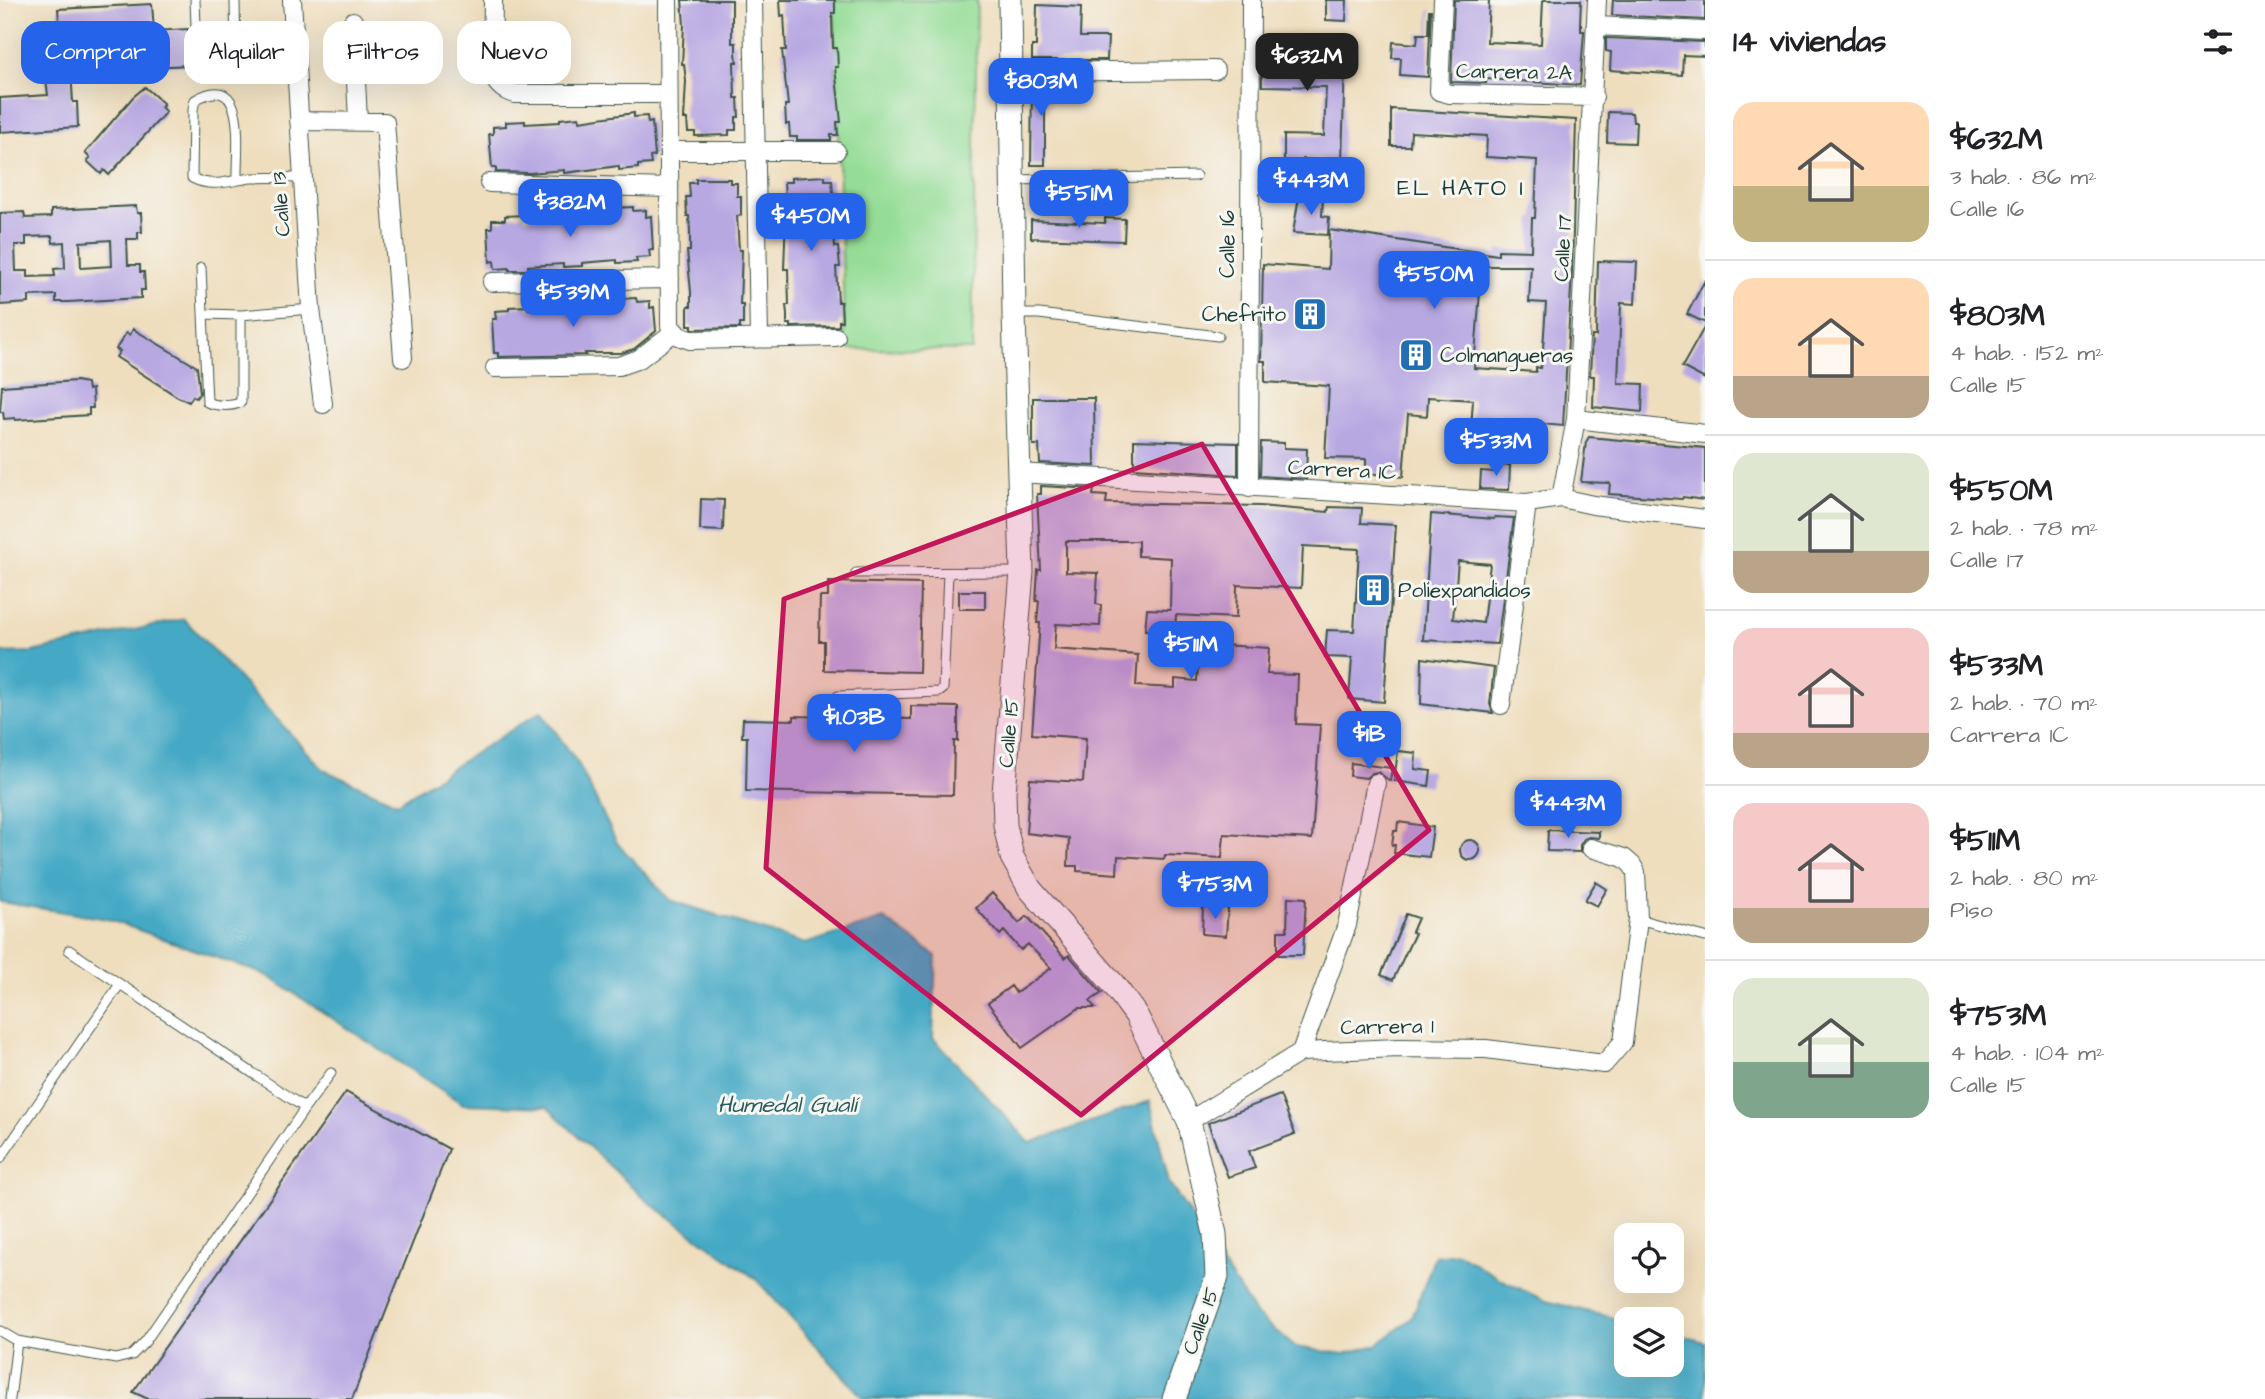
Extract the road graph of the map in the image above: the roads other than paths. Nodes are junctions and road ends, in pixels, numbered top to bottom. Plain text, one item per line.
1 (195, 0) edge
2 (235, 0) edge
3 (292, 0) edge
4 (494, 0) edge
5 (668, 0) edge
6 (753, 0) edge
7 (1010, 0) edge
8 (1251, 0) edge
9 (1443, 0) edge
10 (1597, 0) edge
11 (1596, 26) junction
12 (1705, 32) edge
13 (1214, 69) dead end
14 (1012, 72) junction
15 (356, 84) edge
16 (668, 94) junction
17 (1594, 97) junction
18 (299, 121) junction
19 (358, 121) junction
20 (668, 150) junction
21 (756, 151) junction
22 (836, 151) dead end
23 (1196, 176) dead end
24 (303, 178) junction
25 (237, 180) junction
26 (1013, 180) junction
27 (489, 183) dead end
28 (669, 188) junction
29 (201, 268) dead end
30 (670, 279) junction
31 (492, 282) dead end
32 (311, 309) junction
33 (205, 314) junction
34 (1014, 314) junction
35 (242, 315) junction
36 (674, 332) junction
37 (1218, 336) dead end
38 (836, 337) dead end
39 (759, 338) junction
40 (403, 358) dead end
41 (495, 368) dead end
42 (323, 404) dead end
43 (1576, 419) junction
44 (1705, 434) edge
45 (1018, 473) junction
46 (1249, 488) junction
47 (1561, 498) junction
48 (1527, 503) junction
49 (1705, 519) edge
50 (1022, 572) junction
51 (856, 573) dead end
52 (948, 573) junction
53 (838, 696) dead end
54 (1501, 705) dead end
55 (1376, 783) dead end
56 (1591, 848) dead end
57 (1638, 919) junction
58 (1705, 937) edge
59 (69, 950) dead end
60 (120, 984) junction
61 (1301, 1052) junction
62 (331, 1073) dead end
63 (305, 1108) junction
64 (1188, 1121) junction
65 (0, 1159) edge
66 (0, 1331) edge
67 (17, 1341) junction
68 (10, 1399) edge
69 (1174, 1399) edge

1 - 2 lane
3 - 18 street, Calle 13
4 - 16 street
5 - 16 street
6 - 21 street
7 - 14 street, Calle 15
8 - 46 street, Calle 16
9 - 17 street, Carrera 2A
10 - 11 street, Calle 17
11 - 12 street
11 - 17 street, Calle 17
13 - 14 street
14 - 26 street, Calle 15
15 - 19 street
16 - 20 street
17 - 43 street, Calle 17
18 - 19 street
18 - 24 street, Calle 13
19 - 40 street
20 - 21 street
20 - 28 street
21 - 22 street
21 - 39 street
23 - 26 lane
24 - 25 lane
24 - 32 street, Calle 13
25 - 25 lane
26 - 34 street, Calle 15
27 - 28 street
28 - 30 street
29 - 33 lane
30 - 31 street
30 - 36 street
32 - 35 lane
32 - 42 street, Calle 13
33 - 35 lane
33 - 35 lane
34 - 37 lane
34 - 45 street, Calle 15
36 - 39 street
36 - 41 street
38 - 39 street
43 - 44 street
43 - 47 street, Calle 17
45 - 46 street, Carrera 1C
45 - 50 street, Calle 15
46 - 48 street, Carrera 1C
47 - 48 street, Carrera 1C
47 - 49 street, Carrera 1C
48 - 54 street
50 - 52 lane
50 - 64 street, Calle 15
51 - 52 lane
52 - 53 lane
55 - 61 street
56 - 57 street
57 - 58 lane
57 - 61 street, Carrera 1
59 - 60 lane
60 - 63 lane
60 - 65 lane
61 - 64 street, Carrera 1
62 - 63 lane
63 - 67 lane
64 - 69 street, Calle 15
66 - 67 lane
67 - 68 lane

